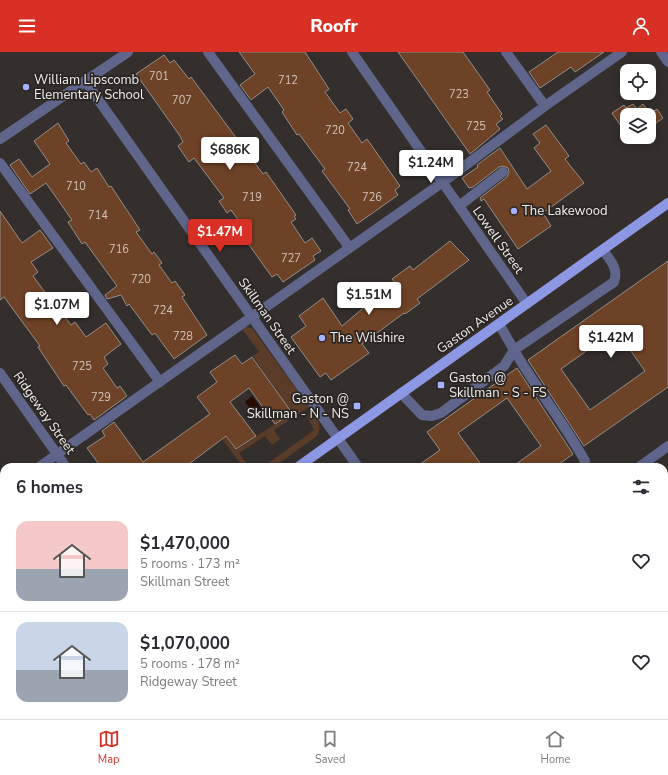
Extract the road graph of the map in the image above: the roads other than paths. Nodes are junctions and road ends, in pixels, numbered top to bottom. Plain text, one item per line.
1 (128, 52) edge
2 (208, 52) edge
3 (352, 52) edge
4 (506, 52) edge
5 (622, 52) edge
6 (661, 52) edge
7 (668, 62) edge
8 (85, 81) junction
9 (545, 106) junction
10 (0, 139) edge
11 (0, 163) edge
12 (504, 172) dead end
13 (443, 182) junction
14 (668, 204) edge
15 (459, 206) junction
16 (349, 247) junction
17 (603, 250) junction
18 (527, 304) junction
19 (251, 317) junction
20 (499, 324) junction
21 (514, 350) junction
22 (0, 373) edge
23 (160, 382) junction
24 (402, 393) junction
25 (338, 439) junction
26 (668, 446) edge
27 (57, 454) junction
28 (45, 463) edge
29 (63, 463) edge
30 (304, 463) edge
31 (355, 463) edge
32 (584, 463) edge
33 (645, 463) edge

1 - 8 street
2 - 16 street
3 - 13 street, Lowell Street
4 - 9 street
5 - 9 street
6 - 7 street
8 - 10 street
8 - 19 street, Skillman Street
9 - 13 street
11 - 23 street
12 - 15 street
13 - 15 street, Lowell Street
13 - 16 street
14 - 17 main road, Gaston Avenue
15 - 18 street, Lowell Street
16 - 19 street
17 - 18 main road, Gaston Avenue
17 - 21 street
18 - 20 main road, Gaston Avenue
19 - 23 street
19 - 25 street, Skillman Street
20 - 21 street
20 - 24 main road, Gaston Avenue
21 - 24 street
21 - 32 street
22 - 27 street, Ridgeway Street
23 - 27 street
24 - 25 main road, Gaston Avenue
25 - 30 main road, Gaston Avenue
25 - 31 street, Skillman Street
26 - 33 street
27 - 28 street
27 - 29 street, Ridgeway Street

